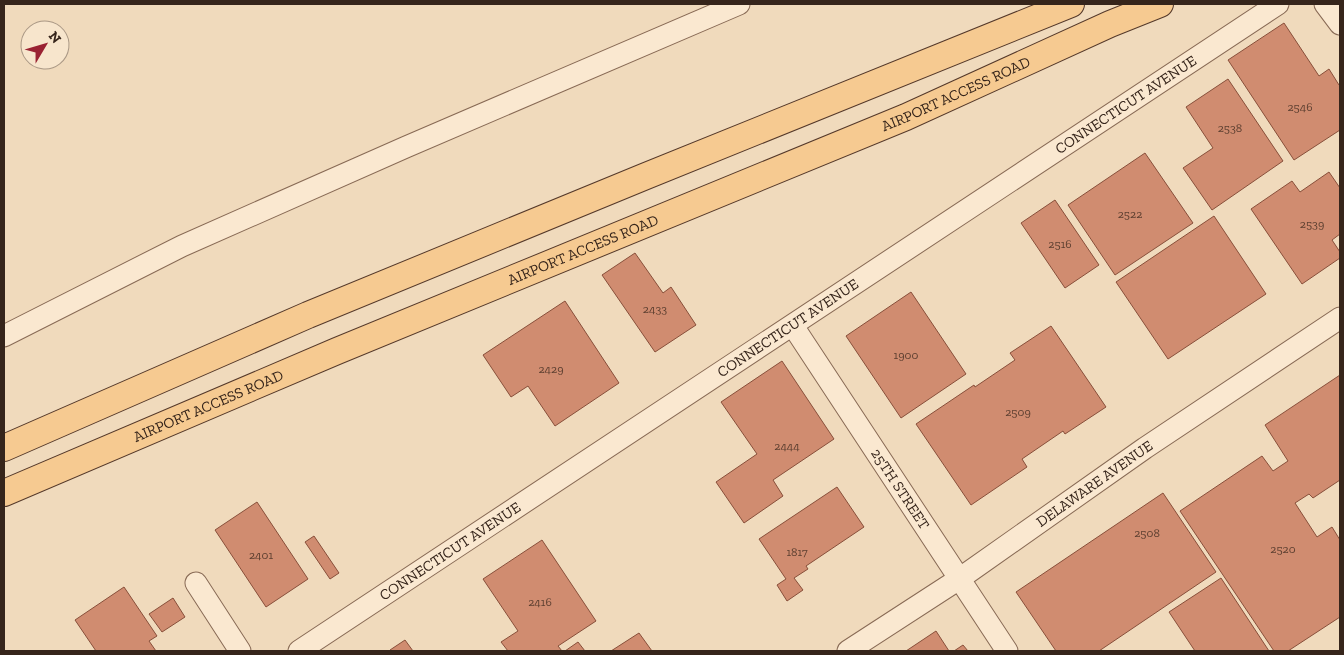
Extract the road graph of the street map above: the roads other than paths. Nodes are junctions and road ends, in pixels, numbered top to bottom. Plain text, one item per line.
1 (739, 4) edge
2 (1071, 4) edge
3 (1160, 4) edge
4 (1278, 4) edge
5 (1326, 4) edge
6 (1340, 24) edge
7 (1340, 318) edge
8 (793, 326) junction
9 (4, 336) edge
10 (4, 448) edge
11 (4, 493) edge
12 (959, 578) junction
13 (196, 583) dead end
14 (240, 651) edge
15 (299, 651) edge
16 (848, 651) edge
17 (1007, 651) edge

1 - 9 street
2 - 10 main road
3 - 11 main road, AIRPORT ACCESS ROAD
4 - 8 street, CONNECTICUT AVENUE
5 - 6 street
7 - 12 street, DELAWARE AVENUE
8 - 12 street, 25TH STREET
8 - 15 street, CONNECTICUT AVENUE
12 - 16 street, DELAWARE AVENUE
12 - 17 street, 25TH STREET
13 - 14 street

